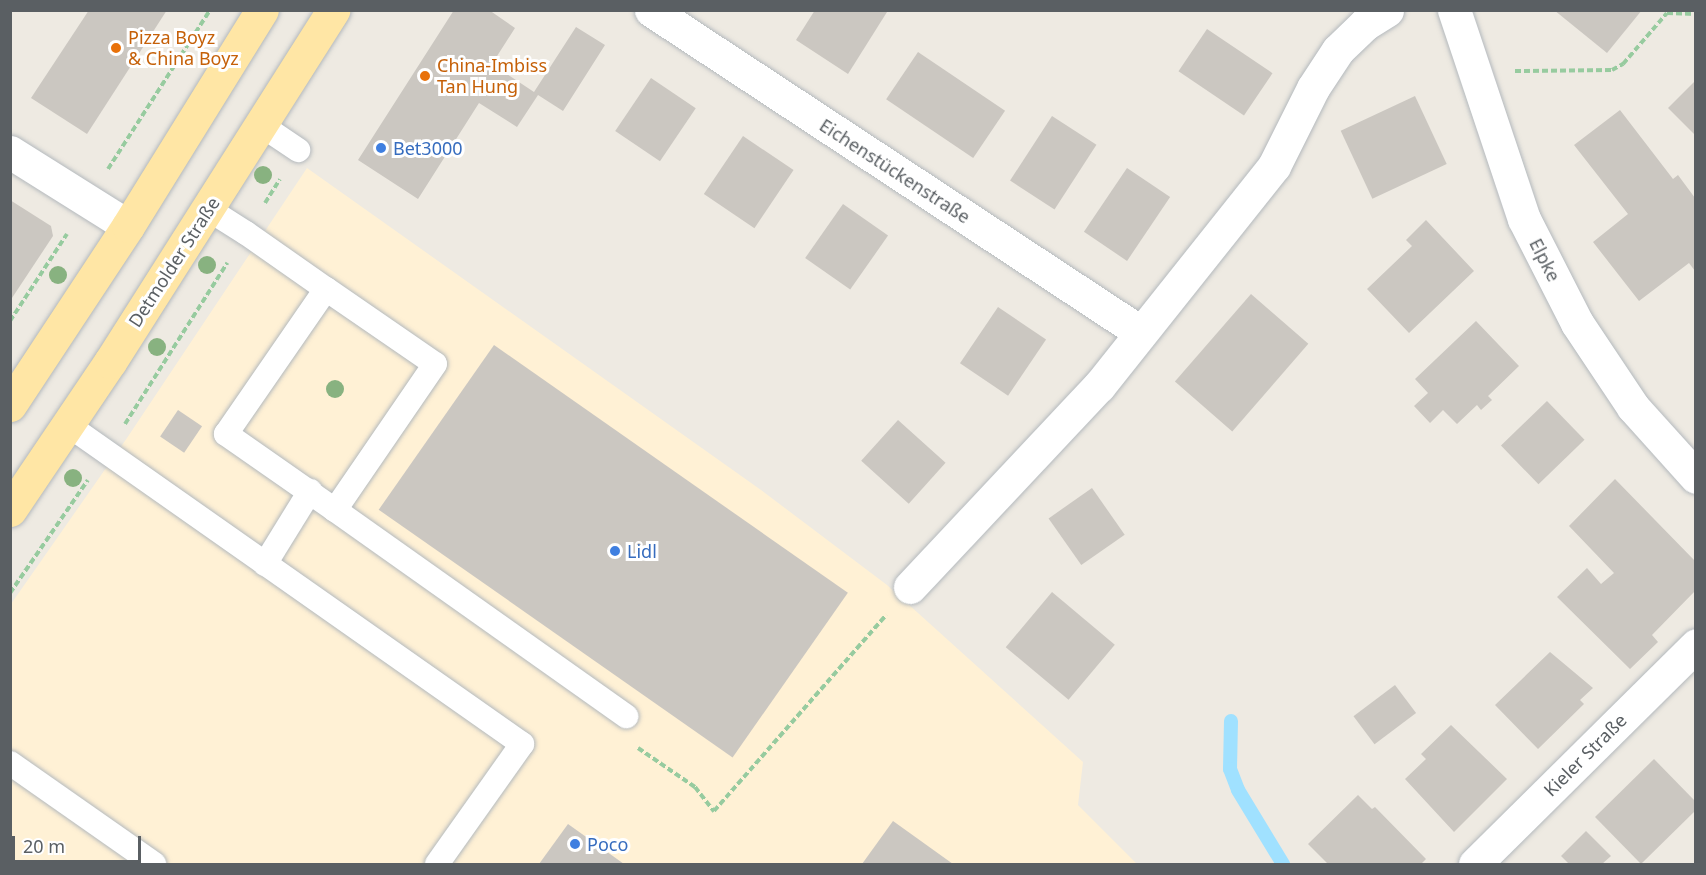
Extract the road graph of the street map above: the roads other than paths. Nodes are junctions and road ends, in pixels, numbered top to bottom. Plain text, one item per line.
1 (262, 10) edge
2 (333, 10) edge
3 (651, 10) edge
4 (1387, 10) edge
5 (1454, 10) edge
6 (261, 125) junction
7 (298, 150) road end
8 (10, 152) edge
9 (208, 209) junction
10 (128, 226) junction
11 (326, 288) junction
12 (1140, 332) junction
13 (10, 405) edge
14 (68, 425) junction
15 (1695, 477) edge
16 (310, 491) junction
17 (10, 510) edge
18 (335, 510) junction
19 (265, 564) junction
20 (910, 587) road end
21 (1695, 645) edge
22 (626, 716) road end
23 (10, 763) edge
24 (154, 864) edge
25 (437, 864) edge
26 (1475, 864) edge

1 - 10 main road
2 - 6 main road, Detmolder Straße
3 - 12 street, Eichenstückenstraße
4 - 12 street
5 - 15 street, Elpke
6 - 7 lane
6 - 9 main road, Detmolder Straße
8 - 10 street
9 - 11 lane
9 - 14 main road, Detmolder Straße
10 - 13 main road
11 - 16 lane
11 - 18 lane
12 - 20 street
14 - 17 main road, Detmolder Straße
14 - 19 lane
16 - 18 lane
16 - 19 lane
18 - 22 lane
19 - 25 lane
21 - 26 street, Kieler Straße
23 - 24 lane

